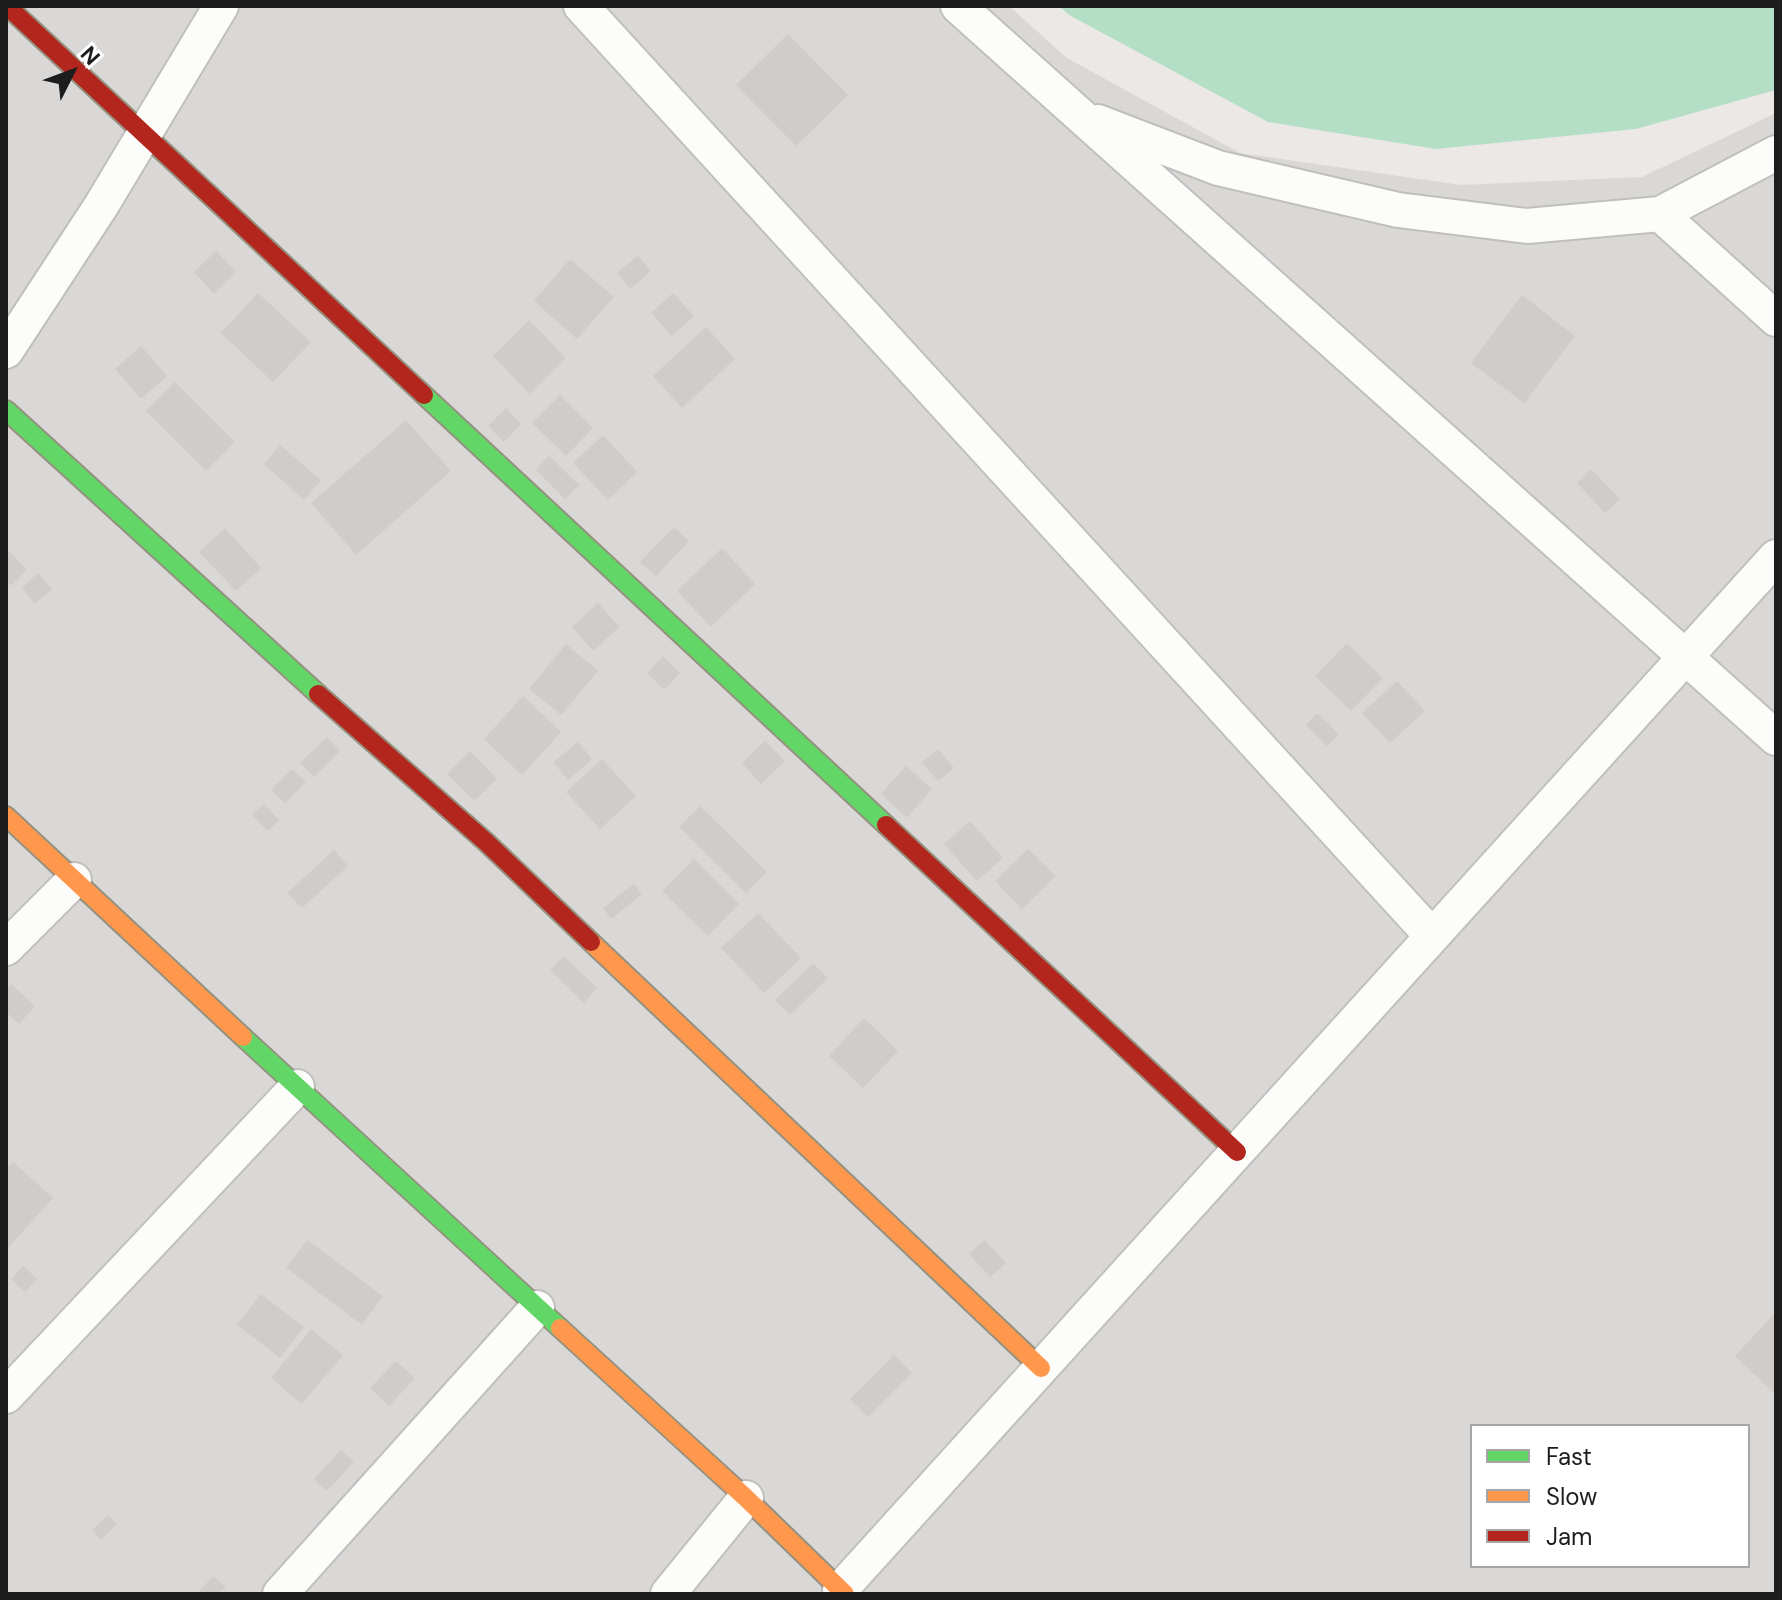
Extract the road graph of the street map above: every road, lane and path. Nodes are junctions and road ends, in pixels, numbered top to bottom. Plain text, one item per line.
1 (7, 6) edge
2 (221, 6) edge
3 (581, 6) edge
4 (958, 6) edge
5 (1079, 115) junction
6 (146, 133) junction
7 (1776, 153) edge
8 (1660, 214) junction
9 (1776, 319) edge
10 (6, 351) edge
11 (6, 410) edge
12 (1776, 557) edge
13 (1684, 658) junction
14 (1776, 738) edge
15 (6, 816) edge
16 (74, 880) junction
17 (1432, 936) junction
18 (6, 948) edge
19 (297, 1087) junction
20 (1237, 1152) junction
21 (537, 1308) junction
22 (1041, 1368) junction
23 (6, 1396) edge
24 (746, 1498) junction
25 (842, 1592) edge
26 (280, 1594) edge
27 (668, 1594) edge

1 - 6 main road
2 - 6 street
3 - 17 street
4 - 5 street
5 - 8 street
5 - 13 street
6 - 10 street
6 - 20 main road
7 - 8 street
8 - 9 street
11 - 22 main road
12 - 13 street
13 - 14 street
13 - 17 street
15 - 16 main road
16 - 18 street
16 - 19 main road
17 - 20 street
19 - 21 main road
19 - 23 street
20 - 22 street
21 - 24 main road
21 - 26 street
22 - 25 street
24 - 25 main road
24 - 27 street

